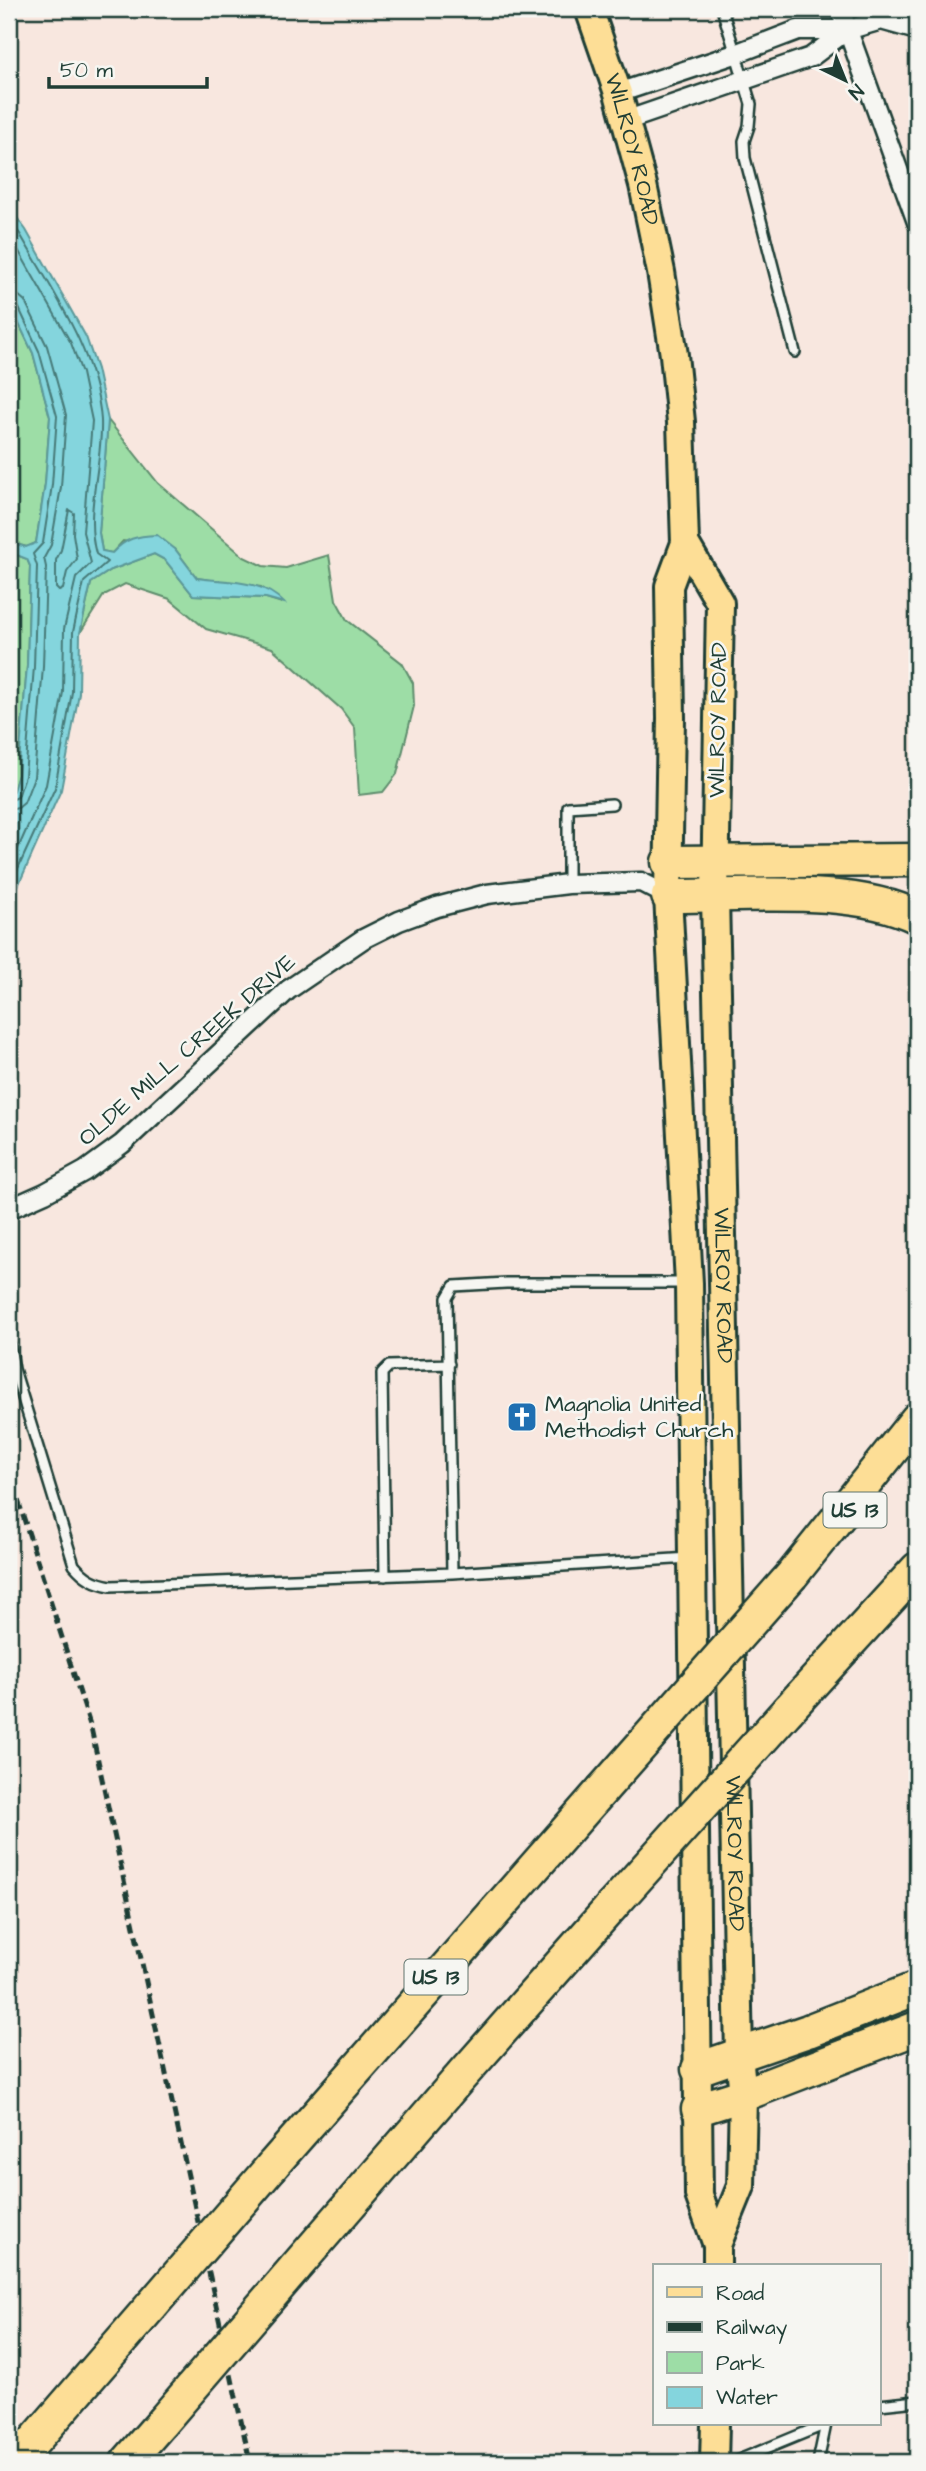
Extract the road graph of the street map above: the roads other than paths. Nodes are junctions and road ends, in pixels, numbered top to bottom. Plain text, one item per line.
1 (589, 9) edge
2 (722, 9) edge
3 (840, 9) edge
4 (885, 15) edge
5 (847, 30) junction
6 (917, 30) edge
7 (735, 54) junction
8 (744, 80) junction
9 (618, 93) junction
10 (625, 121) junction
11 (917, 222) edge
12 (794, 352) dead end
13 (685, 543) junction
14 (612, 804) dead end
15 (917, 860) edge
16 (668, 862) junction
17 (716, 862) junction
18 (568, 884) junction
19 (655, 889) junction
20 (715, 897) junction
21 (917, 917) edge
22 (9, 1209) edge
23 (689, 1283) junction
24 (9, 1341) edge
25 (449, 1364) junction
26 (917, 1419) edge
27 (917, 1444) edge
28 (692, 1558) junction
29 (917, 1569) edge
30 (452, 1573) junction
31 (793, 1575) junction
32 (385, 1576) junction
33 (917, 1600) edge
34 (788, 1710) junction
35 (917, 1988) edge
36 (917, 2028) edge
37 (739, 2055) junction
38 (698, 2069) junction
39 (743, 2095) junction
40 (698, 2109) junction
41 (717, 2255) edge
42 (917, 2401) edge
43 (880, 2405) edge
44 (715, 2426) edge
45 (821, 2426) edge
46 (826, 2426) edge
47 (16, 2462) edge
48 (127, 2462) edge
49 (715, 2462) edge
50 (734, 2462) edge
51 (818, 2462) edge

1 - 9 main road, WILROY ROAD
2 - 7 lane
3 - 5 street
4 - 5 street
4 - 6 street
5 - 7 street
5 - 8 street
5 - 11 street
7 - 8 lane
7 - 9 street
8 - 10 street
8 - 12 lane
9 - 10 main road, WILROY ROAD
10 - 13 main road, WILROY ROAD
13 - 16 main road, WILROY ROAD
13 - 17 main road, WILROY ROAD
14 - 18 lane
15 - 17 highway
16 - 17 highway
16 - 19 main road, WILROY ROAD
17 - 20 main road, WILROY ROAD
18 - 19 street, OLDE MILL CREEK DRIVE
18 - 22 street, OLDE MILL CREEK DRIVE
19 - 20 highway
19 - 23 main road, WILROY ROAD
20 - 21 highway
20 - 37 main road, WILROY ROAD
23 - 25 lane
23 - 28 main road, WILROY ROAD
24 - 32 lane
25 - 30 lane
25 - 32 lane
26 - 31 highway
27 - 31 highway, US 13
28 - 30 lane
28 - 38 main road, WILROY ROAD
29 - 34 highway
30 - 32 lane
31 - 47 highway, US 13, bridge
33 - 34 highway
34 - 48 highway, bridge
35 - 37 highway
36 - 39 highway
37 - 38 highway
37 - 39 main road, WILROY ROAD
38 - 40 main road, WILROY ROAD
39 - 40 highway
39 - 41 main road, WILROY ROAD
40 - 41 main road, WILROY ROAD
42 - 43 lane
44 - 49 main road
45 - 50 lane
46 - 51 lane

